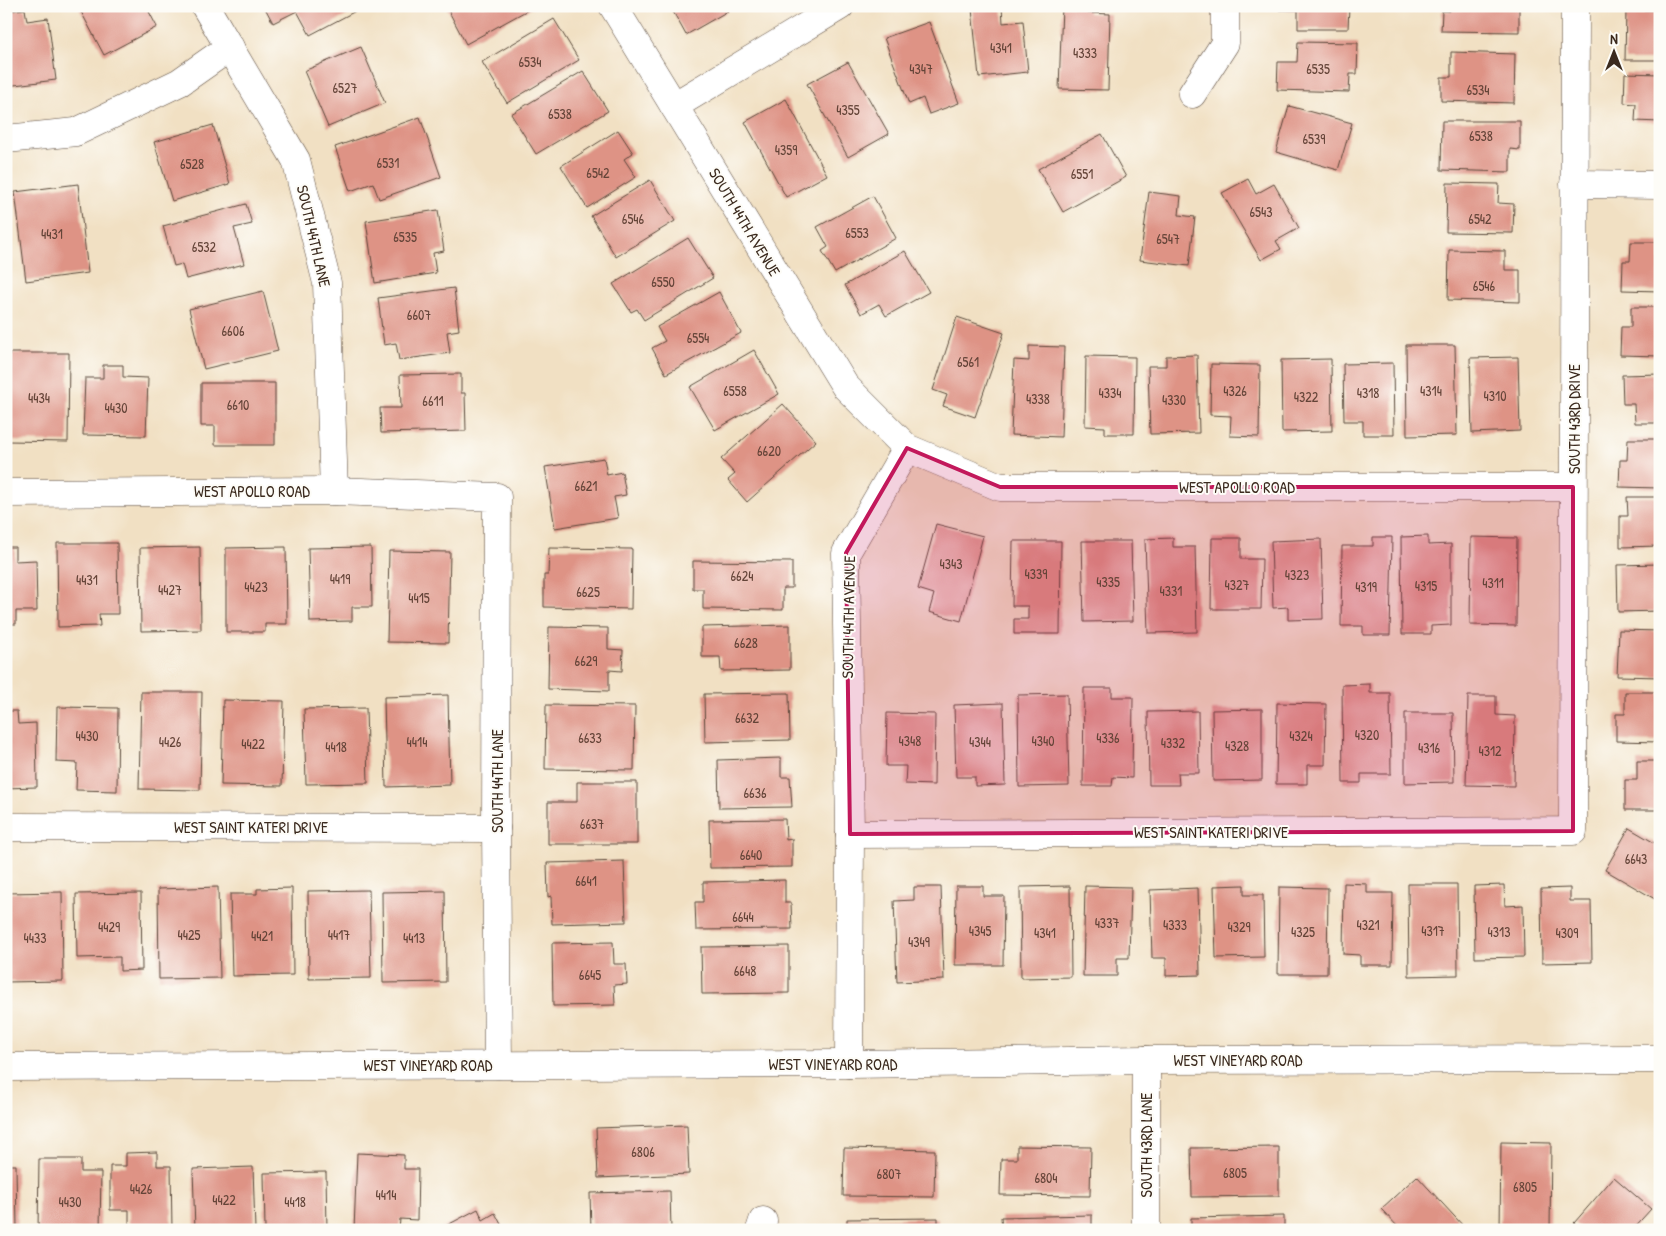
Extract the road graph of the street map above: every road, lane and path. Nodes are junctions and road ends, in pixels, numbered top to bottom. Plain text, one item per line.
1 (205, 6) edge
2 (613, 6) edge
3 (840, 6) edge
4 (1226, 6) edge
5 (1575, 6) edge
6 (230, 47) junction
7 (1192, 94) dead end
8 (674, 106) junction
9 (6, 139) edge
10 (1574, 184) junction
11 (1660, 185) edge
12 (907, 448) junction
13 (1574, 486) junction
14 (334, 491) junction
15 (6, 493) edge
16 (497, 497) joint
17 (6, 827) edge
18 (496, 828) junction
19 (1573, 831) joint
20 (850, 834) junction
21 (1660, 1059) edge
22 (1146, 1060) junction
23 (849, 1064) junction
24 (498, 1065) junction
25 (6, 1067) edge
26 (1146, 1230) edge

1 - 6 street, SOUTH 44TH LANE
2 - 8 street, SOUTH 44TH AVENUE
3 - 8 street
4 - 7 street
5 - 10 street, SOUTH 43RD DRIVE
6 - 9 street
6 - 14 street, SOUTH 44TH LANE
8 - 12 street, SOUTH 44TH AVENUE
10 - 11 street
10 - 13 street, SOUTH 43RD DRIVE
12 - 13 street, WEST APOLLO ROAD
12 - 20 street, SOUTH 44TH AVENUE
13 - 19 street, SOUTH 43RD DRIVE
14 - 15 street, WEST APOLLO ROAD
14 - 16 street, WEST APOLLO ROAD
16 - 18 street, SOUTH 44TH LANE
17 - 18 street, WEST SAINT KATERI DRIVE
18 - 24 street, SOUTH 44TH LANE
19 - 20 street, WEST SAINT KATERI DRIVE
20 - 23 street, SOUTH 44TH AVENUE
21 - 22 street, WEST VINEYARD ROAD
22 - 23 street, WEST VINEYARD ROAD
22 - 26 street, SOUTH 43RD LANE
23 - 24 street, WEST VINEYARD ROAD
24 - 25 street, WEST VINEYARD ROAD

